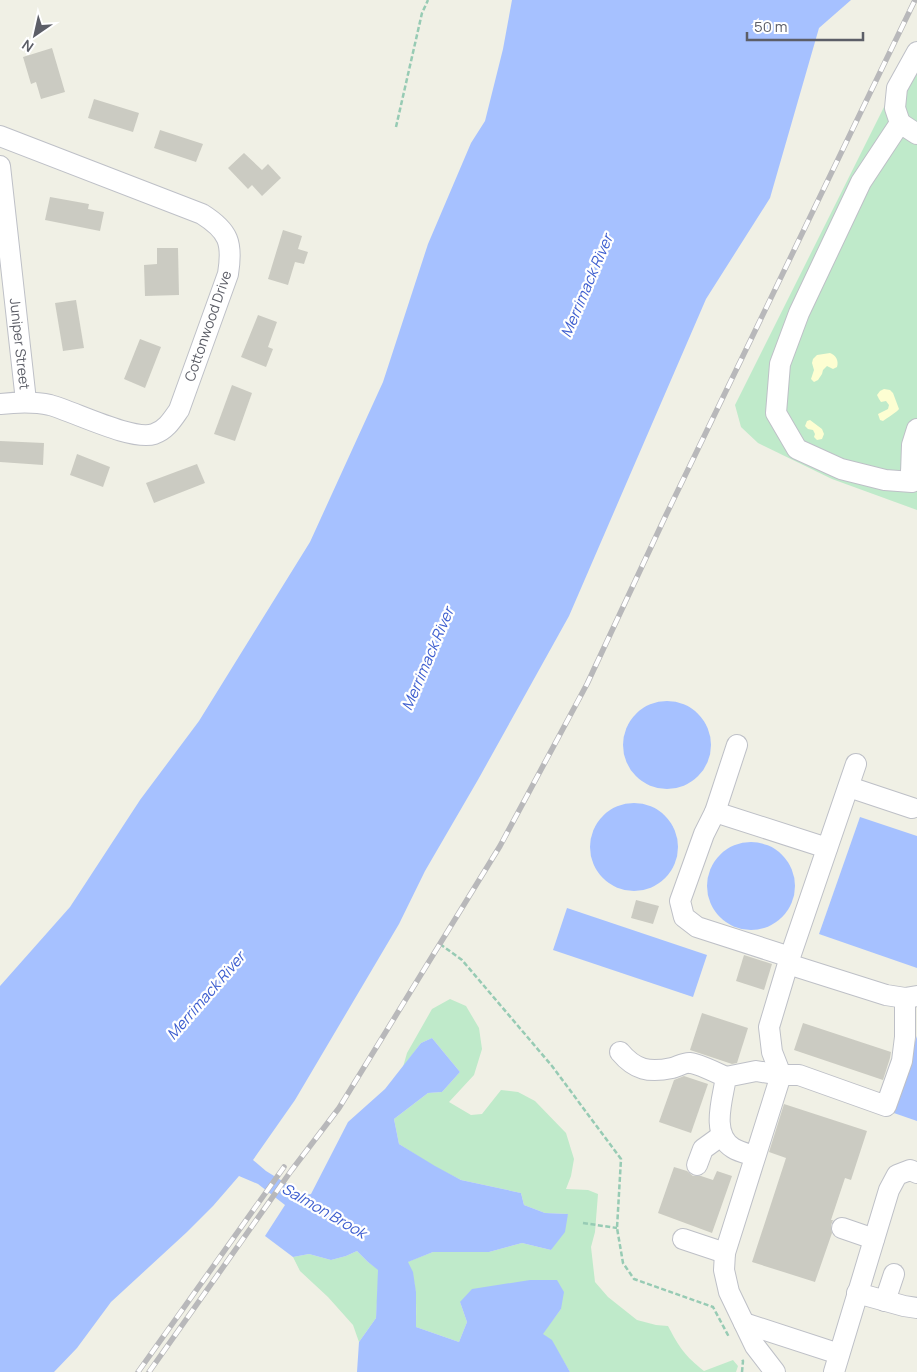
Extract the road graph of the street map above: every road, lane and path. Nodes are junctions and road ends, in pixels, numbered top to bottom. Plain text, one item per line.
1 (428, 0) edge
2 (917, 52) edge
3 (900, 123) junction
4 (396, 127) dead end
5 (917, 134) edge
6 (0, 136) edge
7 (0, 166) edge
8 (26, 401) junction
9 (0, 404) edge
10 (917, 430) edge
11 (914, 474) edge
12 (737, 745) dead end
13 (856, 764) dead end
14 (848, 787) junction
15 (912, 808) dead end
16 (715, 812) junction
17 (828, 848) junction
18 (440, 944) dead end
19 (789, 960) junction
20 (911, 997) edge
21 (620, 1052) dead end
22 (781, 1075) junction
23 (726, 1077) junction
24 (721, 1136) junction
25 (755, 1156) junction
26 (698, 1165) dead end
27 (917, 1172) edge
28 (584, 1223) dead end
29 (617, 1228) junction
30 (842, 1228) dead end
31 (683, 1239) dead end
32 (874, 1239) junction
33 (725, 1253) junction
34 (894, 1274) dead end
35 (857, 1293) junction
36 (885, 1301) junction
37 (917, 1308) edge
38 (744, 1323) junction
39 (730, 1338) dead end
40 (739, 1353) dead end
41 (837, 1363) edge
42 (742, 1372) edge
43 (776, 1372) edge

1 - 4 path
2 - 3 street
3 - 5 street
3 - 11 street
6 - 8 street, Cottonwood Drive
7 - 8 street, Juniper Street
8 - 9 street, Cottonwood Drive
10 - 11 street
12 - 16 street
13 - 14 street
14 - 15 street
14 - 17 street
16 - 17 street
16 - 19 street
17 - 19 street
18 - 29 path
19 - 20 street
19 - 22 street
20 - 22 street
21 - 23 street
22 - 23 street
22 - 25 street
23 - 24 street
24 - 25 street
24 - 26 street
25 - 33 street
27 - 32 street
28 - 29 path
29 - 39 path
30 - 32 street
31 - 33 street
32 - 35 street
33 - 38 street
34 - 36 street
35 - 36 street
35 - 41 street
36 - 37 street
38 - 41 street
38 - 43 street
40 - 42 path

